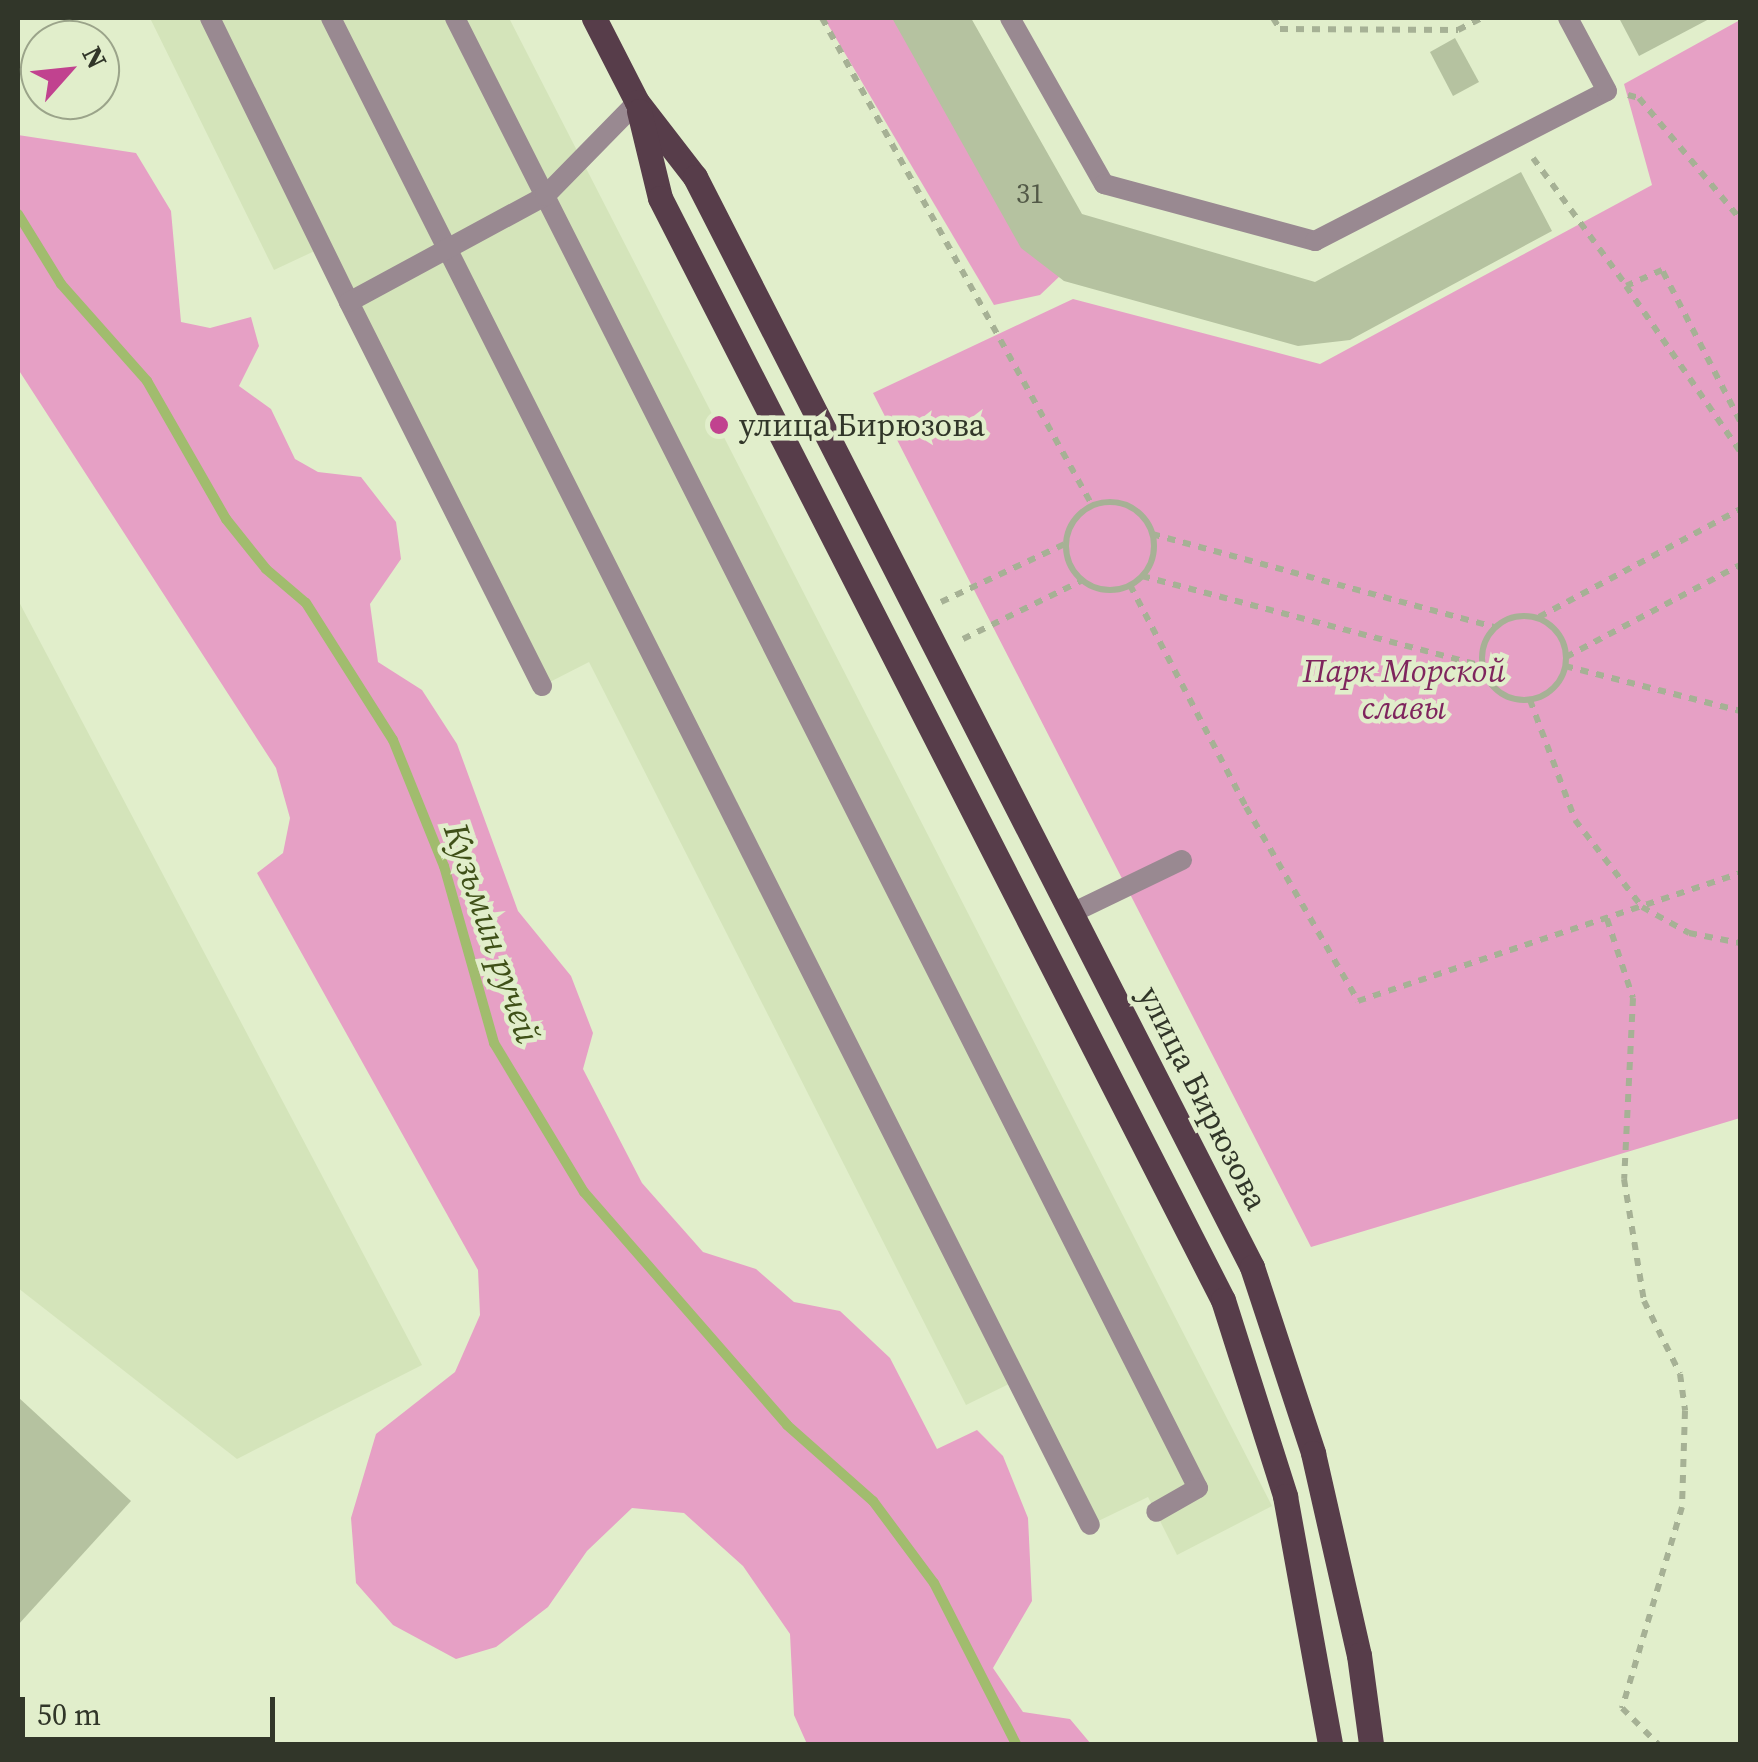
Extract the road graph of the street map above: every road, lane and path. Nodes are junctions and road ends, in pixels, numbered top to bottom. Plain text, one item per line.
1 (210, 18) edge
2 (331, 18) edge
3 (455, 18) edge
4 (594, 18) edge
5 (822, 18) edge
6 (1010, 18) edge
7 (1273, 18) edge
8 (1482, 18) edge
9 (1568, 18) edge
10 (1607, 91) junction
11 (637, 102) junction
12 (1517, 137) junction
13 (545, 196) junction
14 (1740, 218) edge
15 (448, 250) junction
16 (1626, 286) junction
17 (350, 302) junction
18 (1740, 386) edge
19 (1730, 394) junction
20 (1740, 421) edge
21 (1740, 451) edge
22 (1092, 506) junction
23 (1740, 509) edge
24 (1152, 534) junction
25 (1066, 543) junction
26 (1740, 565) edge
27 (1142, 576) junction
28 (1083, 580) junction
29 (1130, 585) junction
30 (918, 613) junction
31 (1538, 618) junction
32 (1495, 626) junction
33 (936, 652) junction
34 (1566, 662) junction
35 (1482, 666) junction
36 (542, 686) dead end
37 (1530, 700) junction
38 (1740, 711) edge
39 (1182, 860) dead end
40 (1740, 873) edge
41 (1642, 907) junction
42 (1072, 913) junction
43 (1607, 919) junction
44 (1740, 943) edge
45 (1156, 1512) dead end
46 (1090, 1525) dead end
47 (1330, 1744) edge
48 (1370, 1744) edge
49 (1658, 1744) edge

1 - 17 lane
2 - 15 lane
3 - 13 lane
4 - 11 main road, улица Бирюзова
5 - 22 path
6 - 12 lane
7 - 8 path
9 - 10 lane
10 - 12 lane
10 - 14 path
11 - 13 lane
11 - 30 main road, улица Бирюзова
11 - 47 main road, улица Бирюзова
12 - 16 path
13 - 15 lane
13 - 45 lane
15 - 17 lane
15 - 46 lane
16 - 19 path
16 - 21 path
17 - 36 lane
18 - 19 path
19 - 20 path
22 - 24 path
22 - 25 path
23 - 31 path
24 - 27 path
24 - 32 path
25 - 28 path
25 - 30 path
26 - 34 path
27 - 29 path
27 - 35 path
28 - 29 path
28 - 33 path
29 - 43 path
30 - 33 main road, улица Бирюзова
31 - 32 path
31 - 34 path
32 - 35 path
33 - 42 main road, улица Бирюзова
34 - 37 path
34 - 38 path
35 - 37 path
37 - 41 path
39 - 42 lane
40 - 41 path
41 - 43 path
41 - 44 path
42 - 48 main road, улица Бирюзова
43 - 49 path

